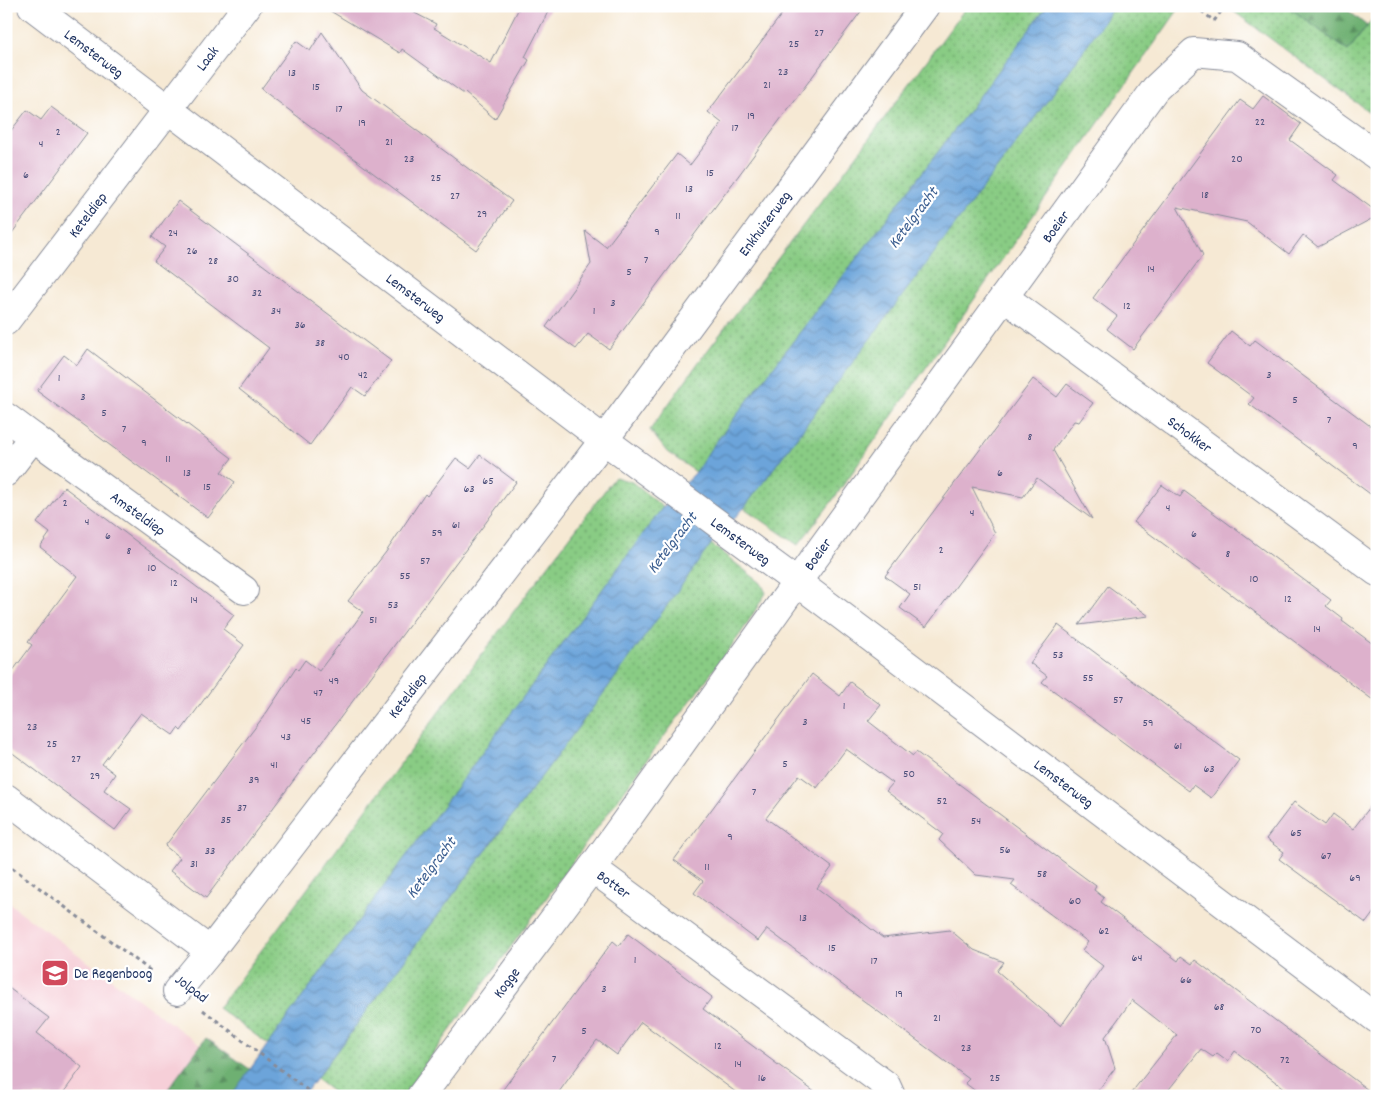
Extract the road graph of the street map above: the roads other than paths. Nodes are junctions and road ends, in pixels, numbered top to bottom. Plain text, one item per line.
1 (32, 6) edge
2 (247, 6) edge
3 (925, 6) edge
4 (168, 109) junction
5 (1377, 156) edge
6 (1004, 297) junction
7 (6, 322) edge
8 (6, 417) edge
9 (34, 437) junction
10 (604, 440) junction
11 (6, 472) edge
12 (1377, 572) edge
13 (797, 582) junction
14 (244, 590) dead end
15 (6, 798) edge
16 (592, 868) junction
17 (210, 952) junction
18 (177, 991) road end
19 (1377, 1019) edge
20 (421, 1096) edge
21 (891, 1096) edge

1 - 4 street, Lemsterweg
2 - 4 street, Laak
3 - 10 street, Enkhuizerweg
4 - 7 street, Keteldiep
4 - 10 street, Lemsterweg
5 - 6 street, Boeier
6 - 12 street, Schokker
6 - 13 street, Boeier
8 - 9 street
9 - 11 street
9 - 14 street, Amsteldiep
10 - 13 street, Lemsterweg
10 - 17 street, Keteldiep
13 - 16 street, Botter
13 - 19 street, Lemsterweg
15 - 17 street
16 - 20 street, Kogge
16 - 21 street, Botter
17 - 18 street, Keteldiep

